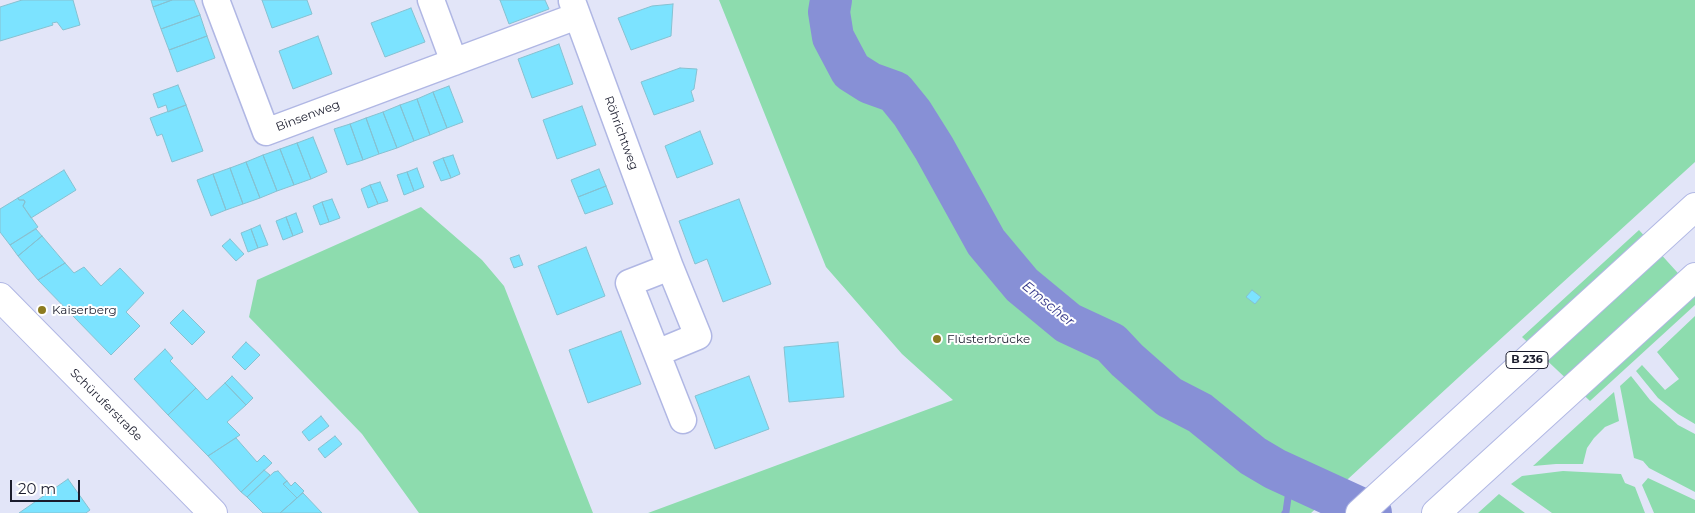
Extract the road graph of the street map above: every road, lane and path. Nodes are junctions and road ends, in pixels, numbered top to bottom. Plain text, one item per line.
1 (216, 0) edge
2 (431, 0) edge
3 (574, 8) edge
4 (454, 62) junction
5 (1695, 208) edge
6 (670, 267) junction
7 (1695, 276) edge
8 (0, 297) edge
9 (657, 353) junction
10 (683, 420) dead end
11 (213, 513) edge
12 (1360, 513) edge
13 (1436, 513) edge

1 - 4 street, Binsenweg
2 - 4 street
3 - 4 street, Binsenweg
3 - 6 street, Röhrichtweg
5 - 12 main road, B 236
6 - 9 street, Röhrichtweg
6 - 9 street
7 - 13 main road
8 - 11 main road, Schüruferstraße
9 - 10 street

